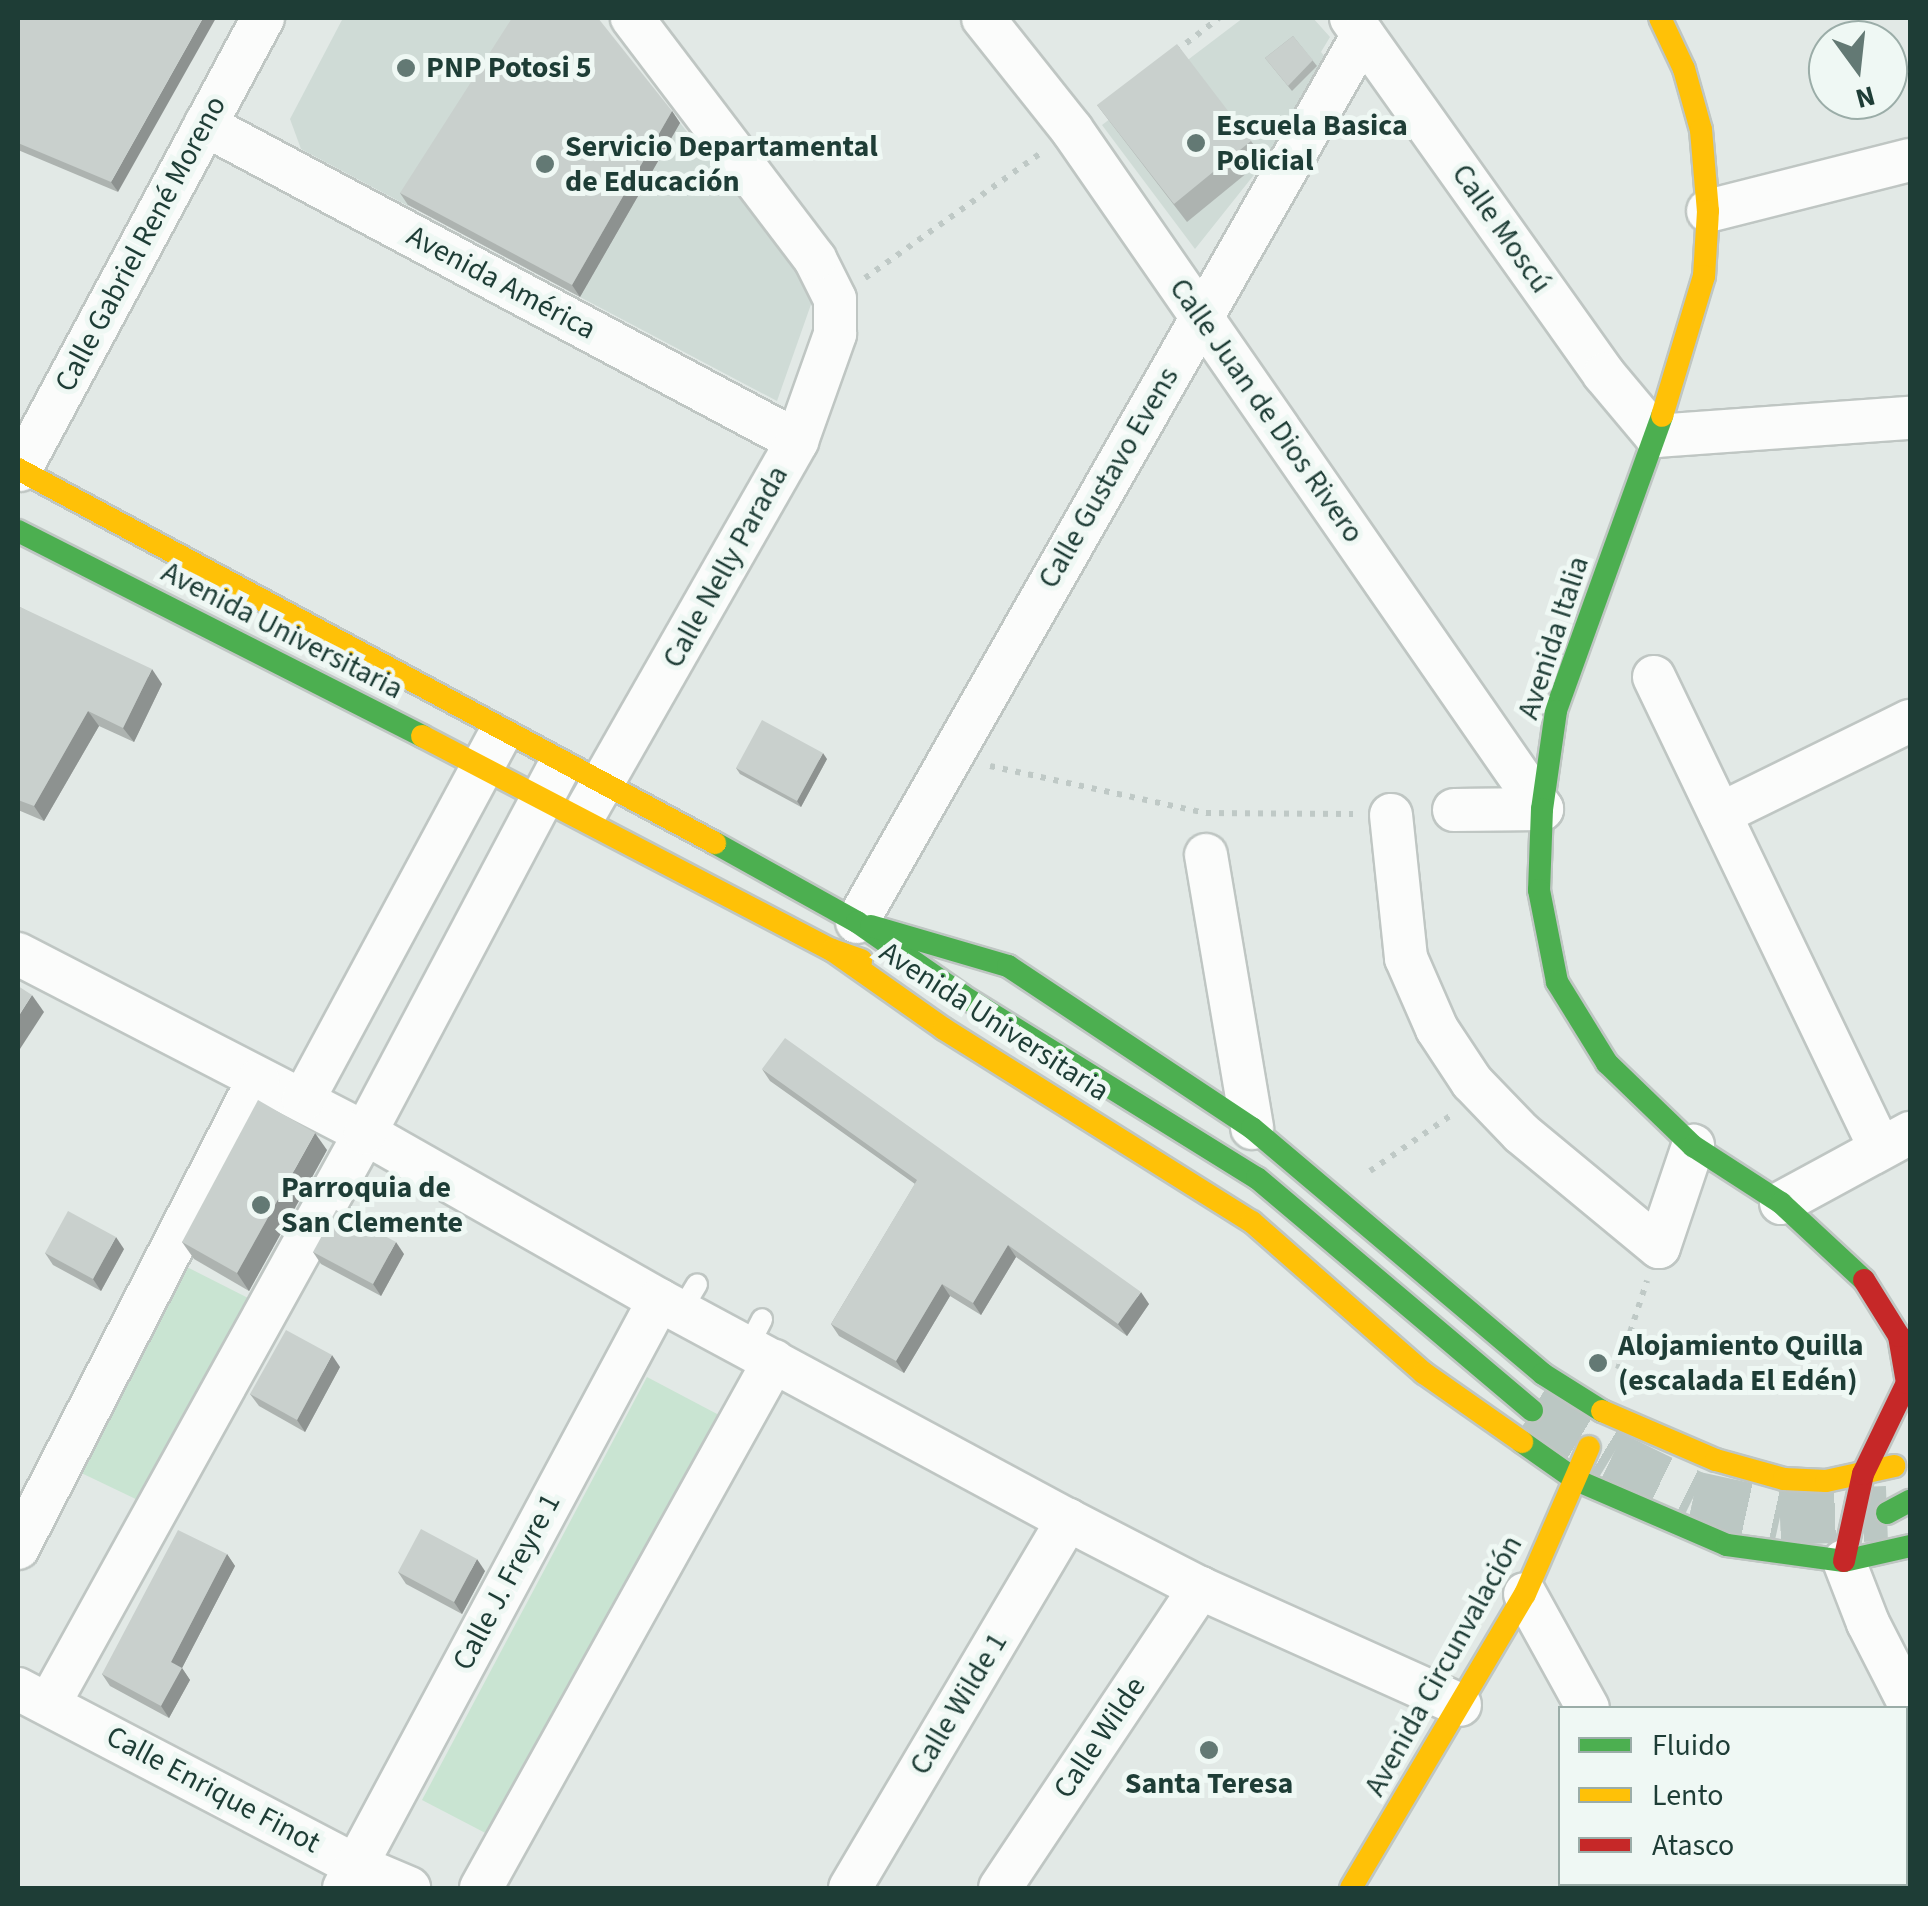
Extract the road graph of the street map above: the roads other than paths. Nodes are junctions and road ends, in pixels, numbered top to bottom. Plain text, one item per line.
1 (263, 18) edge
2 (632, 18) edge
3 (983, 18) edge
4 (1660, 18) edge
5 (1357, 26) edge
6 (205, 125) junction
7 (1910, 160) edge
8 (1708, 210) junction
9 (1201, 318) junction
10 (1910, 418) edge
11 (1656, 436) junction
12 (797, 442) junction
13 (24, 491) edge
14 (18, 532) edge
15 (1654, 677) dead end
16 (1910, 721) edge
17 (503, 727) junction
18 (563, 759) junction
19 (482, 766) junction
20 (605, 781) junction
21 (541, 801) junction
22 (1542, 809) junction
23 (1454, 810) dead end
24 (1720, 814) junction
25 (1391, 815) road end
26 (580, 821) junction
27 (1206, 855) dead end
28 (845, 936) junction
29 (18, 954) edge
30 (962, 996) junction
31 (258, 1080) junction
32 (303, 1100) junction
33 (1252, 1128) junction
34 (365, 1132) junction
35 (1895, 1140) edge
36 (1693, 1146) junction
37 (1780, 1203) junction
38 (679, 1298) junction
39 (761, 1342) junction
40 (1909, 1386) edge
41 (1532, 1410) tunnel mouth
42 (1603, 1412) junction
43 (1910, 1458) edge
44 (1864, 1474) junction
45 (1576, 1480) junction
46 (1910, 1500) edge
47 (1888, 1513) tunnel mouth
48 (1068, 1520) junction
49 (1910, 1546) edge
50 (18, 1548) edge
51 (1844, 1561) junction
52 (1200, 1588) junction
53 (1525, 1594) junction
54 (33, 1696) edge
55 (1460, 1705) junction
56 (1910, 1705) edge
57 (1587, 1706) edge
58 (350, 1877) edge
59 (409, 1888) edge
60 (481, 1888) edge
61 (850, 1888) edge
62 (1000, 1888) edge
63 (1351, 1888) edge

1 - 6 street, Calle Gabriel René Moreno
2 - 12 street, Calle Nelly Parada
3 - 9 street, Calle Juan de Dios Rivero
4 - 8 main road, Avenida Italia
5 - 9 street, Calle Gustavo Evens
5 - 11 street, Calle Moscú
6 - 12 street, Avenida América
6 - 13 street, Calle Gabriel René Moreno
7 - 8 street
8 - 11 main road, Avenida Italia
9 - 22 street, Calle Juan de Dios Rivero
9 - 28 street, Calle Gustavo Evens
10 - 11 street
11 - 22 main road, Avenida Italia
12 - 20 street, Calle Nelly Parada
13 - 17 main road, Avenida Universitaria
14 - 19 main road, Avenida Universitaria
15 - 24 street
16 - 24 street
17 - 18 main road, Avenida Universitaria
17 - 19 street
18 - 20 main road, Avenida Universitaria
18 - 21 street
19 - 21 main road, Avenida Universitaria
19 - 32 street
20 - 26 street, Calle Nelly Parada
20 - 28 main road, Avenida Universitaria
21 - 26 main road, Avenida Universitaria
21 - 34 street
22 - 23 street
22 - 36 main road, Avenida Italia
24 - 35 street
25 - 36 street
26 - 28 main road, Avenida Universitaria
27 - 33 street
28 - 30 main road
28 - 30 main road
28 - 33 main road, Avenida Universitaria
28 - 45 main road, Avenida Universitaria
29 - 31 street
30 - 41 main road
31 - 32 street
31 - 50 street
32 - 34 street
33 - 42 main road, Avenida Universitaria
34 - 38 street
34 - 54 street
35 - 37 street
36 - 37 main road, Avenida Italia
37 - 40 main road, Avenida Italia
38 - 39 street
38 - 58 street, Calle J. Freyre 1
39 - 48 street
39 - 60 street
40 - 44 main road, Avenida Italia
42 - 44 main road, Avenida Universitaria
42 - 45 main road, Avenida Circunvalación
43 - 44 main road, Avenida Universitaria
44 - 51 main road, Avenida Italia
45 - 51 main road, Avenida Universitaria
45 - 53 main road, Avenida Circunvalación
46 - 47 main road
48 - 52 street
48 - 61 street, Calle Wilde 1
49 - 51 main road, Avenida Universitaria
51 - 56 street
52 - 55 street
52 - 62 street, Calle Wilde
53 - 55 main road, Avenida Circunvalación
53 - 57 street
54 - 58 street, Calle Enrique Finot
55 - 63 main road, Avenida Circunvalación
58 - 59 street, Calle Enrique Finot

